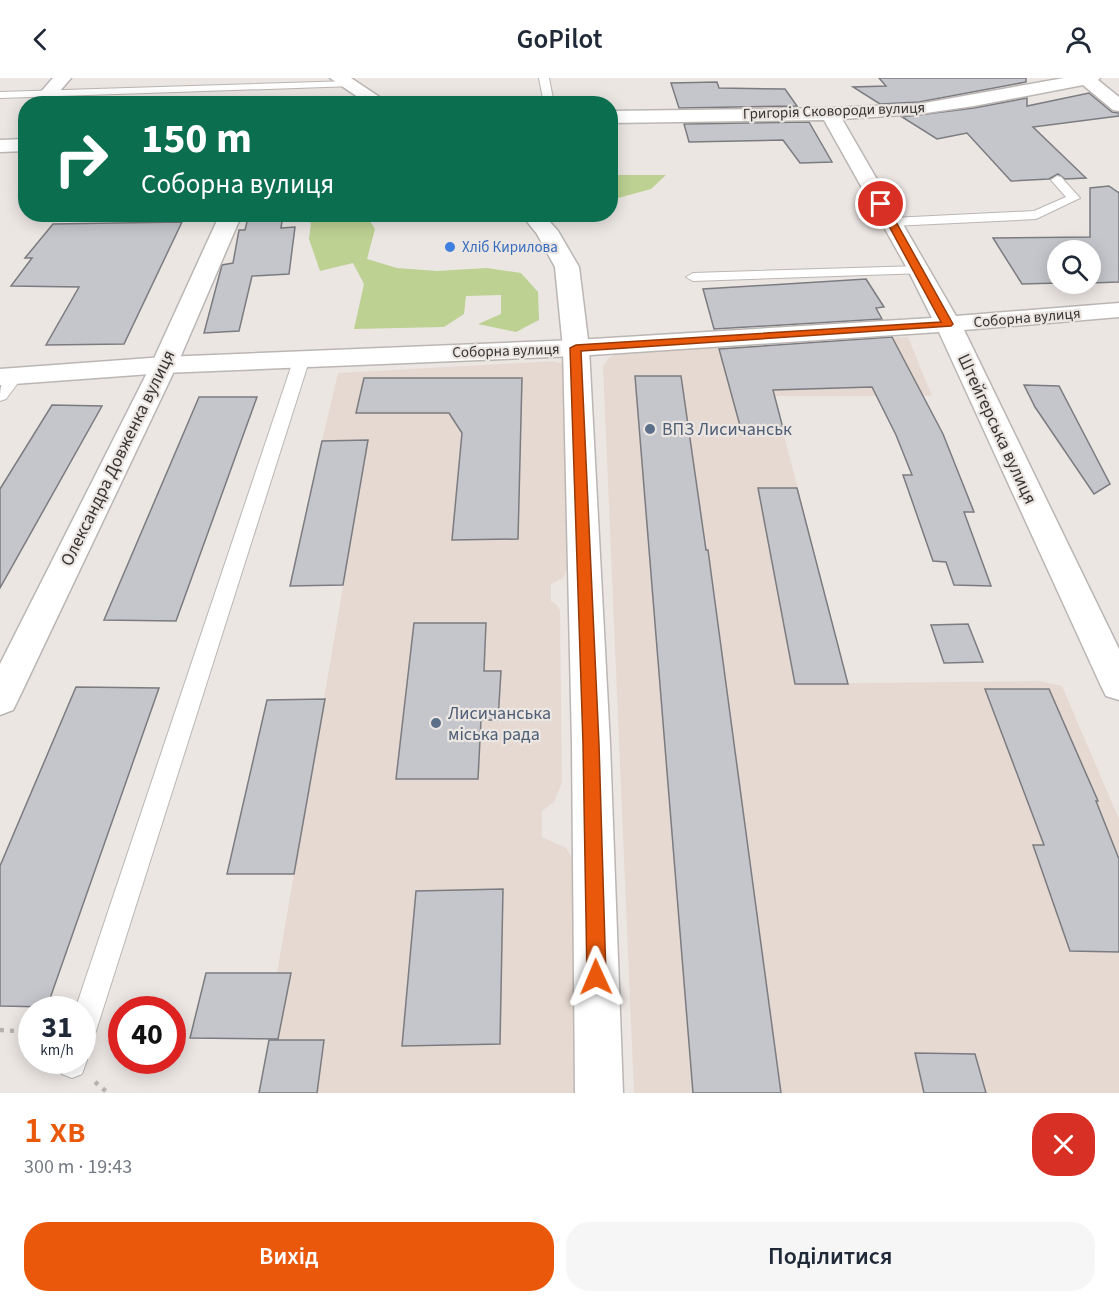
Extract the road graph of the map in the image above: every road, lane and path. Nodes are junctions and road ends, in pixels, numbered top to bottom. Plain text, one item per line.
1 (62, 78) edge
2 (544, 78) edge
3 (1087, 78) edge
4 (344, 81) edge
5 (48, 94) junction
6 (0, 95) edge
7 (368, 96) edge
8 (547, 96) edge
9 (1119, 106) edge
10 (830, 114) junction
11 (618, 117) edge
12 (0, 146) edge
13 (18, 146) edge
14 (1058, 180) dead end
15 (227, 222) edge
16 (539, 222) edge
17 (892, 222) junction
18 (920, 270) junction
19 (693, 277) dead end
20 (1119, 310) edge
21 (948, 324) junction
22 (576, 348) junction
23 (302, 358) junction
24 (164, 365) junction
25 (7, 376) edge
26 (0, 396) edge
27 (1119, 687) edge
28 (0, 700) edge
29 (93, 996) edge
30 (0, 1030) edge
31 (18, 1031) edge
32 (599, 1093) edge

1 - 5 street
2 - 8 lane
3 - 9 street
3 - 10 street, Григорія Сковороди вулиця
4 - 5 lane
4 - 7 street
5 - 6 lane
10 - 11 street, Григорія Сковороди вулиця
10 - 17 street, Штейгерська вулиця
12 - 13 street
14 - 17 lane
15 - 24 street, Олександра Довженка вулиця
16 - 22 street
17 - 18 street, Штейгерська вулиця
18 - 19 lane
18 - 21 street, Штейгерська вулиця
20 - 21 street, Соборна вулиця
21 - 22 street, Соборна вулиця
21 - 27 street, Штейгерська вулиця
22 - 23 street, Соборна вулиця
22 - 32 street
23 - 24 street, Соборна вулиця
23 - 29 lane
24 - 25 street, Соборна вулиця
24 - 28 street, Олександра Довженка вулиця
25 - 26 lane
30 - 31 path

